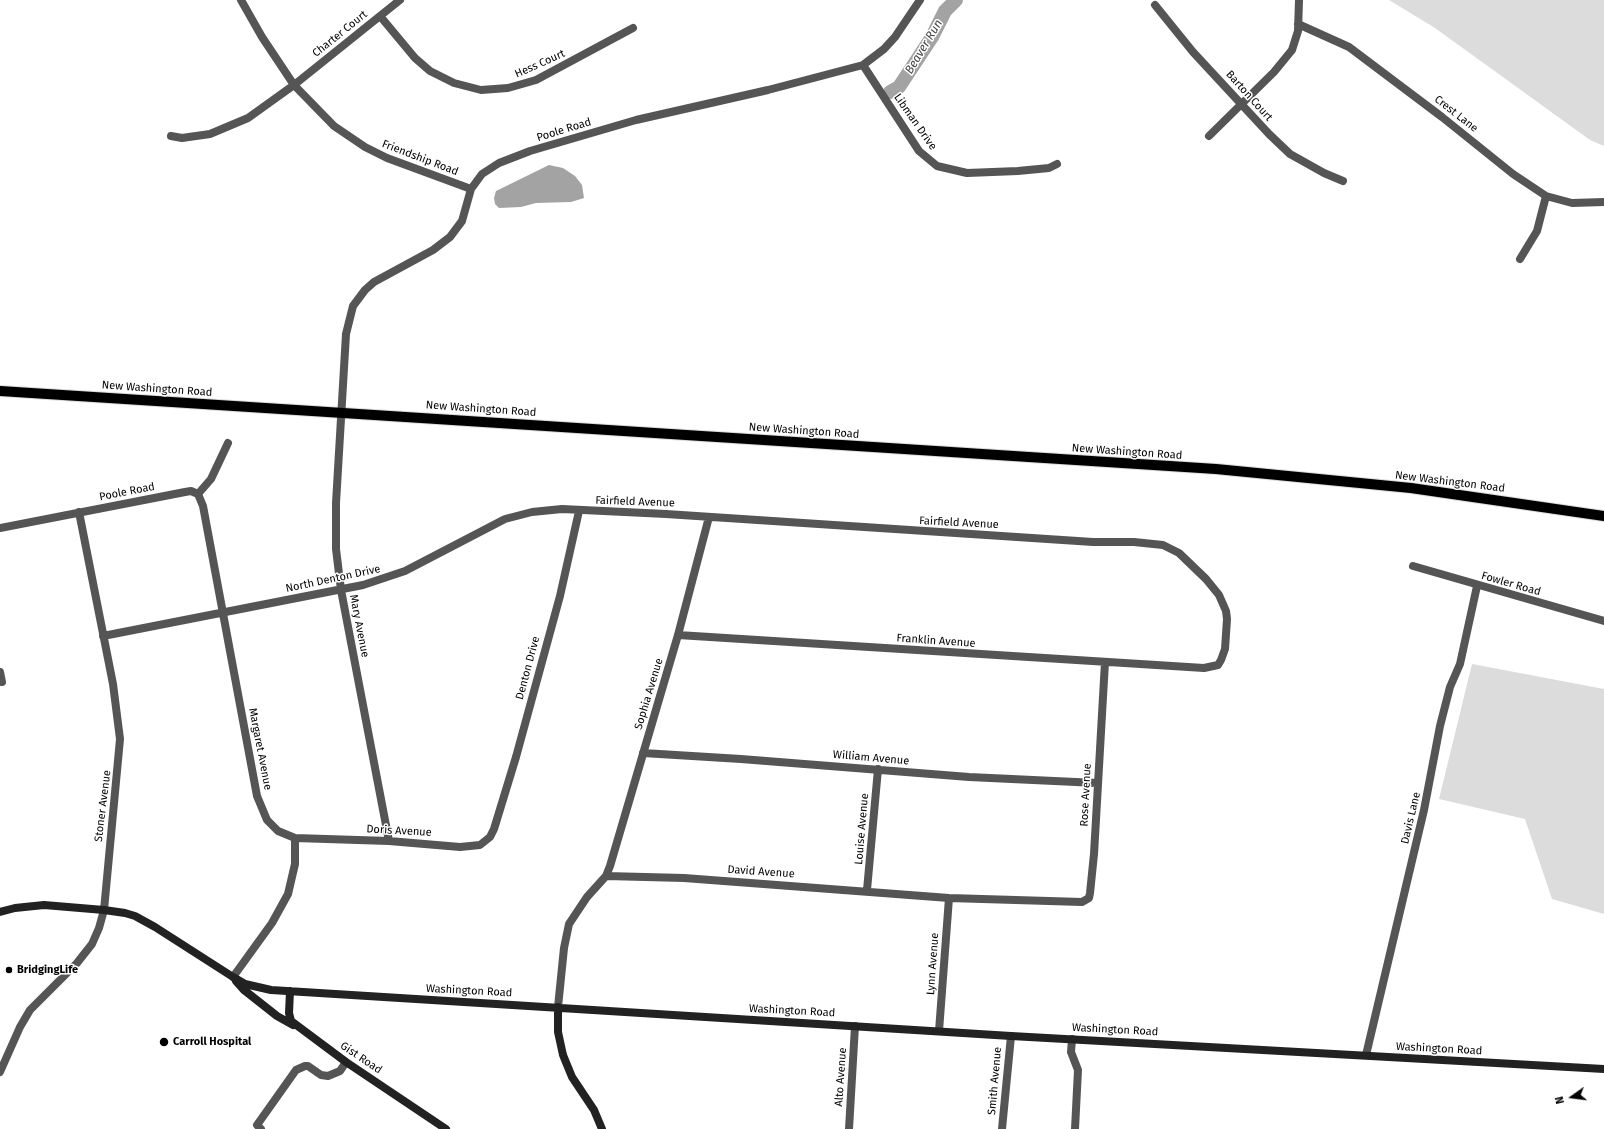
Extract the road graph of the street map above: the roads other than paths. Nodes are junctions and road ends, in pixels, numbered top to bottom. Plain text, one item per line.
1 (241, 0) edge
2 (400, 0) edge
3 (920, 0) edge
4 (1299, 0) edge
5 (1155, 5) dead end
6 (380, 16) junction
7 (1298, 24) junction
8 (633, 28) dead end
9 (863, 65) junction
10 (294, 86) junction
11 (1241, 104) junction
12 (171, 136) dead end
13 (1209, 136) dead end
14 (1057, 164) dead end
15 (1343, 181) dead end
16 (471, 189) junction
17 (1546, 196) junction
18 (1604, 202) edge
19 (1520, 259) dead end
20 (0, 391) edge
21 (341, 413) junction
22 (228, 443) dead end
23 (198, 494) junction
24 (579, 511) junction
25 (79, 512) junction
26 (1604, 516) edge
27 (709, 517) junction
28 (0, 528) edge
29 (1413, 566) dead end
30 (1477, 586) junction
31 (341, 590) junction
32 (223, 613) junction
33 (1604, 621) edge
34 (678, 635) junction
35 (104, 636) junction
36 (1105, 662) junction
37 (1193, 668) joint
38 (0, 672) edge
39 (2, 682) dead end
40 (643, 753) junction
41 (878, 769) junction
42 (1097, 783) junction
43 (494, 828) joint
44 (295, 838) junction
45 (389, 841) junction
46 (606, 876) junction
47 (867, 890) junction
48 (949, 898) junction
49 (1059, 902) joint
50 (104, 910) junction
51 (0, 912) edge
52 (233, 977) junction
53 (290, 991) junction
54 (558, 1007) junction
55 (855, 1026) junction
56 (297, 1027) junction
57 (939, 1031) junction
58 (1010, 1036) junction
59 (1072, 1039) junction
60 (1366, 1055) junction
61 (346, 1062) junction
62 (1604, 1069) edge
63 (0, 1072) edge
64 (261, 1129) edge
65 (446, 1129) edge
66 (602, 1129) edge
67 (849, 1129) edge
68 (1002, 1129) edge
69 (1075, 1129) edge

1 - 10 street, Friendship Road
2 - 6 street, Charter Court
3 - 9 street, Poole Road
4 - 7 street
5 - 11 street, Barton Court
6 - 8 street, Hess Court
6 - 10 street, Charter Court
7 - 11 street
7 - 17 street, Crest Lane
9 - 14 street, Libman Drive
9 - 16 street, Poole Road
10 - 12 street, Charter Court
10 - 16 street, Friendship Road
11 - 13 street
11 - 15 street, Barton Court
16 - 21 street, Poole Road
17 - 18 street, Crest Lane
17 - 19 street
20 - 21 main road, New Washington Road
21 - 26 main road, New Washington Road
21 - 31 street, Mary Avenue
22 - 23 street
23 - 25 street, Poole Road
23 - 32 street, Margaret Avenue
24 - 27 street, Fairfield Avenue
24 - 31 street, North Denton Drive
24 - 43 street, Denton Drive
25 - 28 street, Poole Road
25 - 35 street, Stoner Avenue
27 - 34 street, Sophia Avenue
27 - 37 street, Fairfield Avenue
29 - 30 street, Fowler Road
30 - 33 street, Fowler Road
30 - 60 street, Davis Lane
31 - 32 street, North Denton Drive
31 - 45 street, Mary Avenue
32 - 35 street, North Denton Drive
32 - 44 street, Margaret Avenue
34 - 36 street, Franklin Avenue
34 - 40 street, Sophia Avenue
35 - 50 street, Stoner Avenue
36 - 37 street, Franklin Avenue
36 - 42 street, Rose Avenue
38 - 39 street
40 - 41 street, William Avenue
40 - 46 street, Sophia Avenue
41 - 42 street, William Avenue
41 - 47 street, Louise Avenue
42 - 49 street, Rose Avenue
43 - 45 street, Doris Avenue
44 - 45 street, Doris Avenue
44 - 52 street
46 - 47 street, David Avenue
46 - 54 street
47 - 48 street, David Avenue
48 - 49 street, David Avenue
48 - 57 street, Lynn Avenue
50 - 51 main road, Washington Road
50 - 52 main road, Washington Road
50 - 63 street, Stoner Avenue
52 - 53 main road, Washington Road
52 - 56 main road, Gist Road
53 - 54 main road, Washington Road
53 - 56 main road
54 - 55 main road, Washington Road
54 - 66 main road
55 - 57 main road, Washington Road
55 - 67 street, Alto Avenue
56 - 61 main road, Gist Road
57 - 58 main road, Washington Road
58 - 59 main road, Washington Road
58 - 68 street, Smith Avenue
59 - 60 main road, Washington Road
59 - 69 street
60 - 62 main road, Washington Road
61 - 64 street
61 - 65 main road, Gist Road

